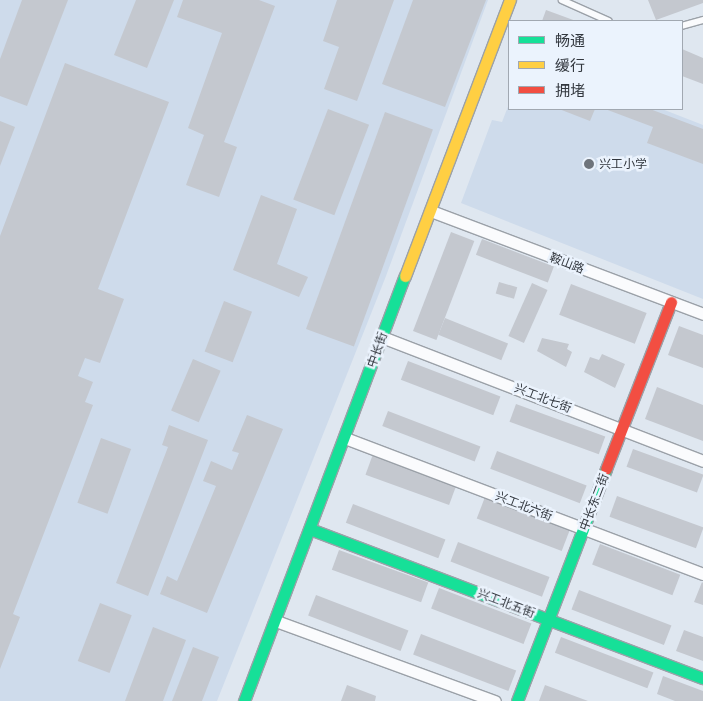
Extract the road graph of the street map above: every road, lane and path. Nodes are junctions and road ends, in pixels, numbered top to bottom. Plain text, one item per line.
1 (510, 0) edge
2 (562, 0) edge
3 (607, 20) edge
4 (703, 20) edge
5 (683, 26) edge
6 (431, 211) junction
7 (671, 302) junction
8 (703, 314) edge
9 (382, 337) junction
10 (622, 428) junction
11 (344, 438) junction
12 (703, 461) edge
13 (584, 528) junction
14 (310, 529) junction
15 (703, 574) edge
16 (548, 619) junction
17 (276, 621) junction
18 (703, 678) edge
19 (244, 701) edge
20 (495, 701) edge
21 (517, 701) edge

1 - 6 street, 中长街
2 - 3 lane
4 - 5 lane
6 - 7 street, 鞍山路
6 - 9 street, 中长街
7 - 8 street, 鞍山路
7 - 10 street, 中长东二街
9 - 10 street, 兴工北七街
9 - 11 street, 中长街
10 - 12 street, 兴工北七街
10 - 13 street, 中长东二街
11 - 13 street, 兴工北六街
11 - 14 street, 中长街
13 - 15 street, 兴工北六街
13 - 16 street, 中长东二街
14 - 16 street, 兴工北五街
14 - 17 street, 中长街
16 - 18 street, 兴工北五街
16 - 21 street, 中长东二街
17 - 19 street, 中长街
17 - 20 street

